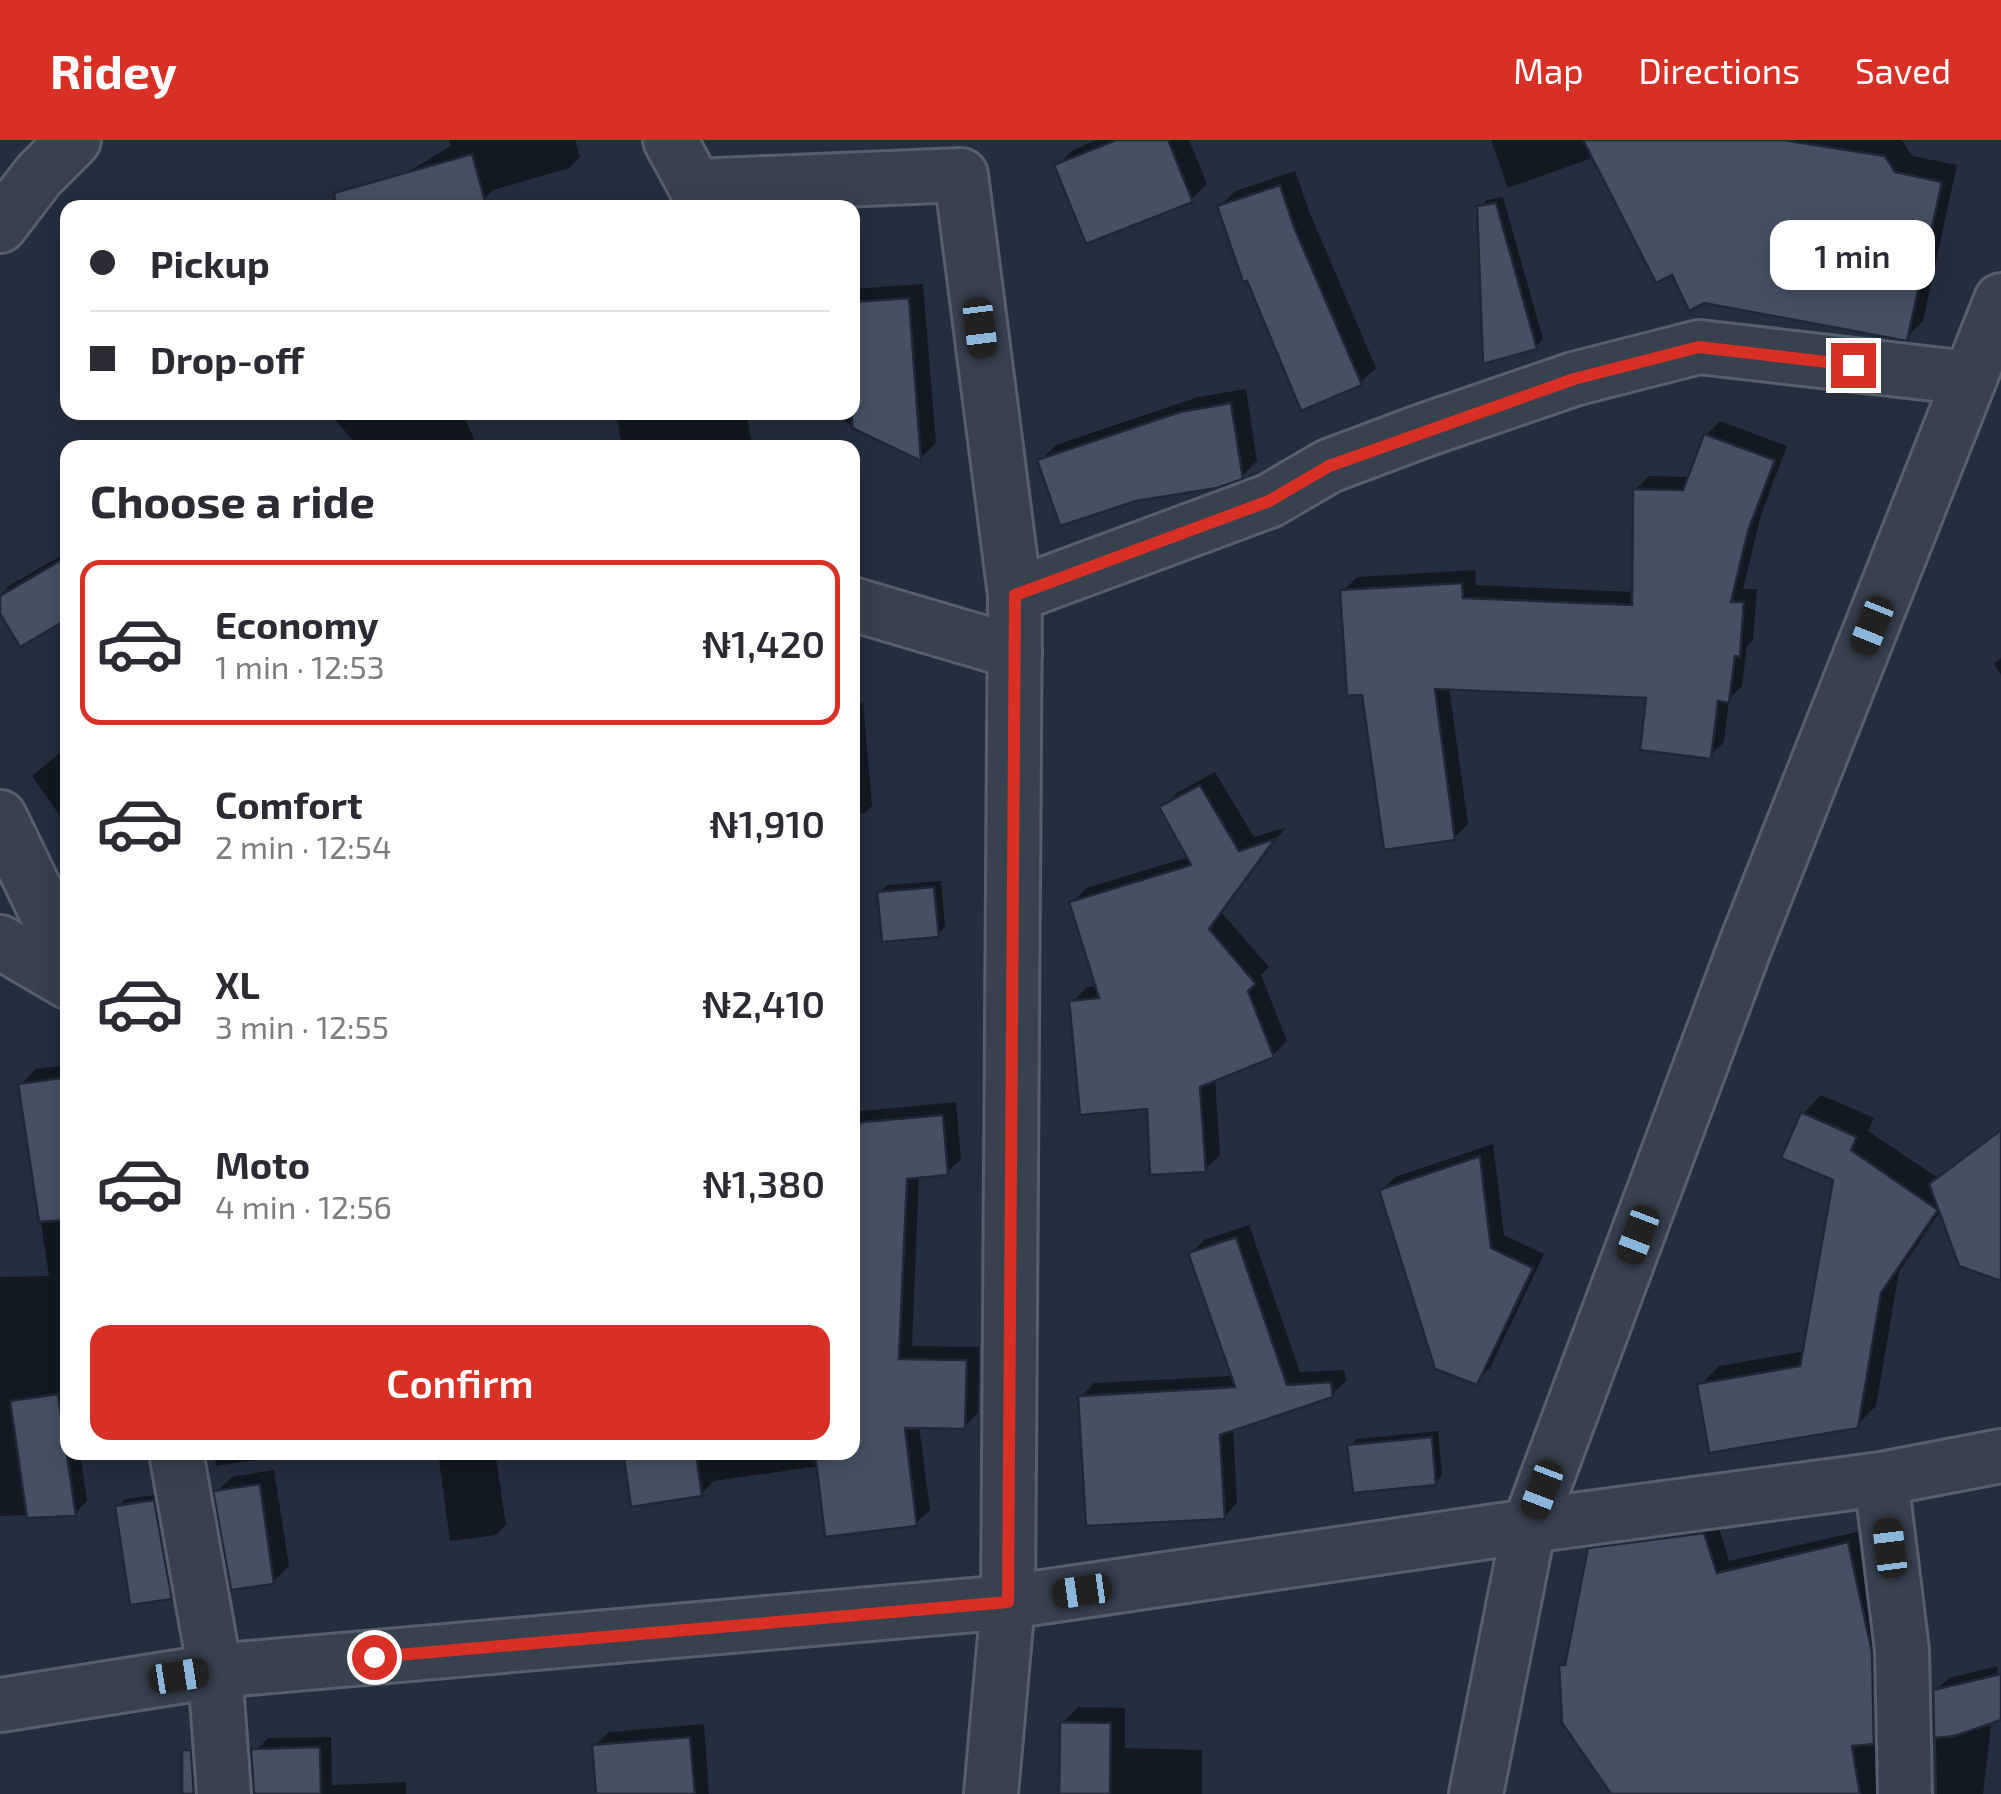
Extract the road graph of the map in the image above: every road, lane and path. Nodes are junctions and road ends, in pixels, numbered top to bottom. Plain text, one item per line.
1 (74, 140) edge
2 (670, 140) edge
3 (962, 158) edge
4 (0, 226) edge
5 (2001, 300) edge
6 (1969, 378) junction
7 (1015, 595) junction
8 (860, 606) edge
9 (1015, 652) junction
10 (0, 817) edge
11 (60, 941) edge
12 (0, 942) edge
13 (60, 977) edge
14 (2001, 1456) edge
15 (177, 1460) edge
16 (1881, 1479) junction
17 (1528, 1526) junction
18 (1008, 1602) junction
19 (215, 1670) junction
20 (0, 1704) edge
21 (224, 1794) edge
22 (991, 1794) edge
23 (1476, 1794) edge
24 (1906, 1794) edge

1 - 4 street
2 - 3 street
3 - 7 street
5 - 6 street
6 - 7 street
6 - 17 street
7 - 9 street
8 - 9 street
9 - 18 street
10 - 11 street
12 - 13 street
14 - 16 street
15 - 19 street
16 - 17 street
16 - 24 street
17 - 18 street
17 - 23 street
18 - 19 street
18 - 22 street
19 - 20 street
19 - 21 street

